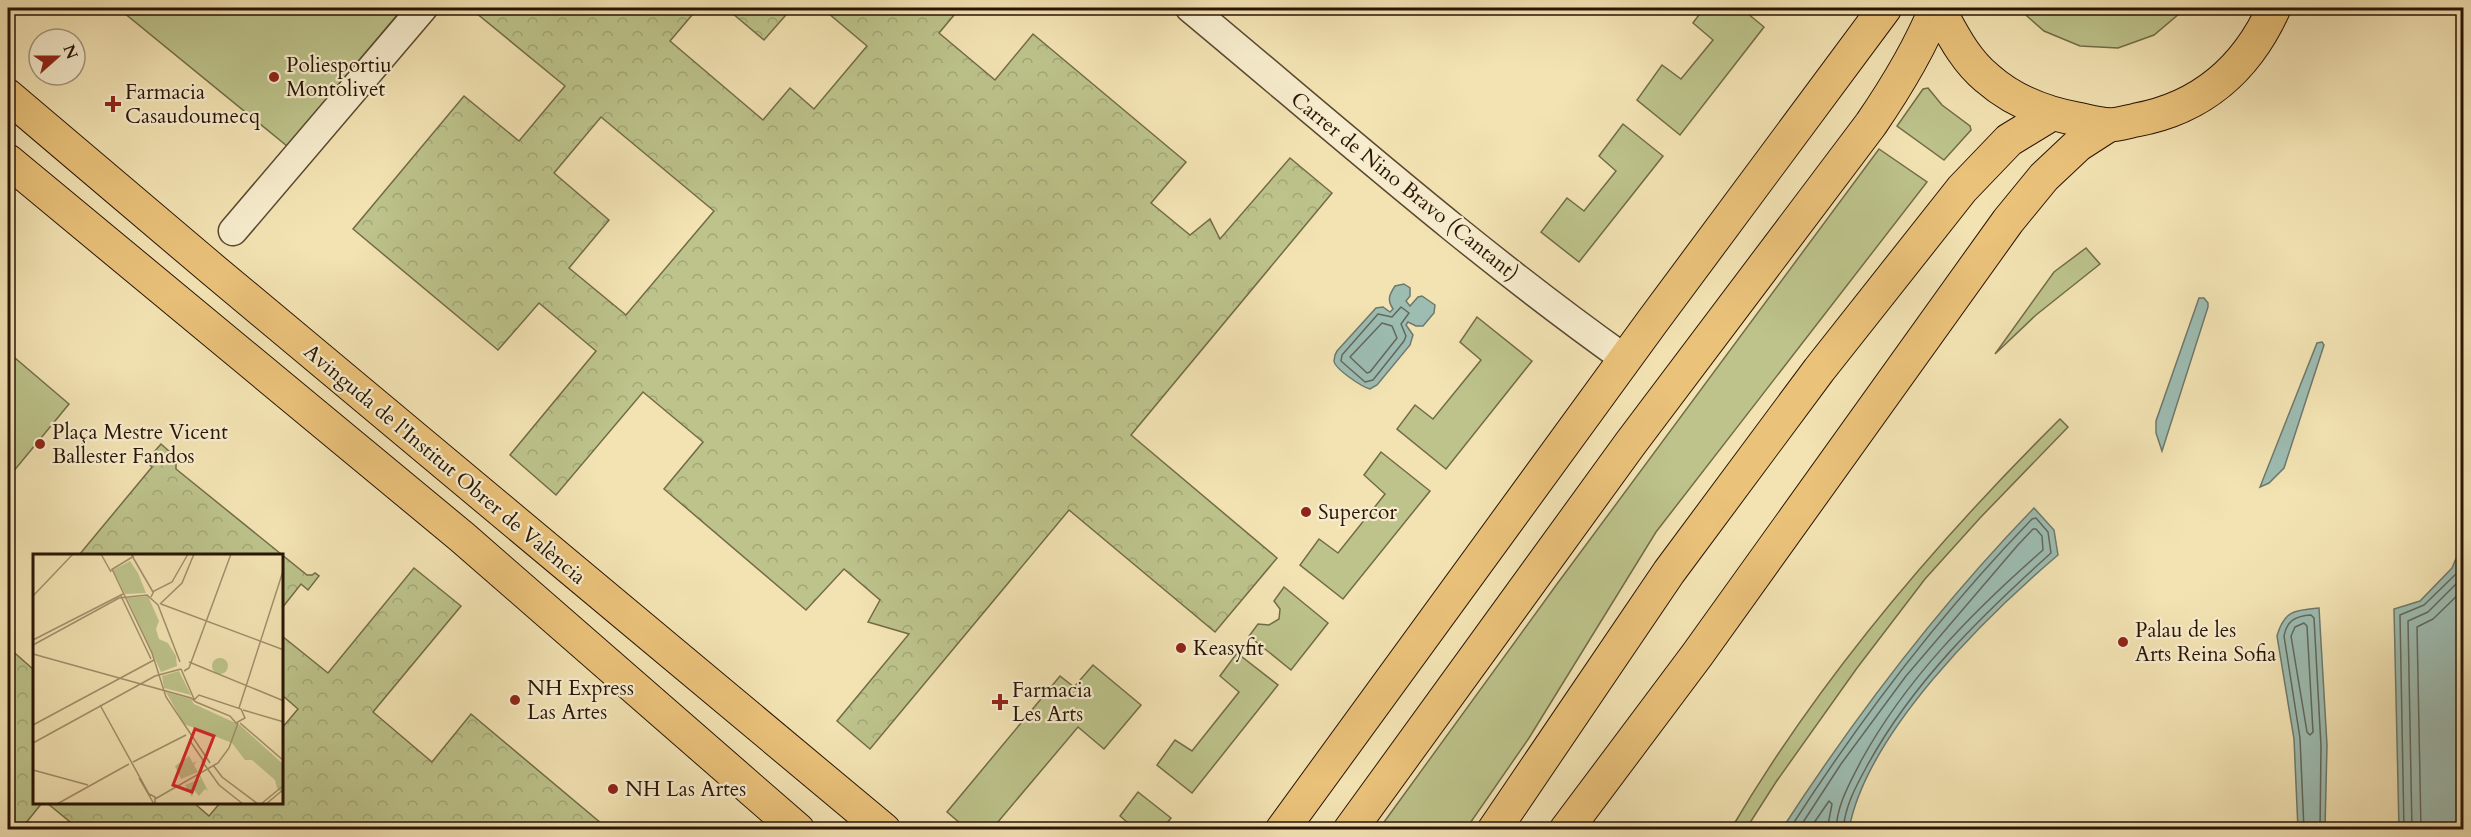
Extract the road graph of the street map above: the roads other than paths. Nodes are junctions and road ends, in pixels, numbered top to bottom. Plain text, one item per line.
1 (423, 8) edge
2 (1190, 8) edge
3 (1885, 8) edge
4 (1937, 8) edge
5 (2274, 8) edge
6 (8, 96) edge
7 (2050, 114) junction
8 (2109, 125) junction
9 (8, 161) edge
10 (233, 231) dead end
11 (1625, 359) junction
12 (798, 830) edge
13 (884, 830) edge
14 (1282, 830) edge
15 (1350, 830) edge
16 (1494, 830) edge
17 (1566, 830) edge

1 - 10 street
2 - 11 street, Carrer de Nino Bravo (Cantant)
3 - 11 main road
4 - 7 main road
4 - 15 main road
5 - 8 main road
6 - 13 main road, Avinguda de l'Institut Obrer de València
7 - 8 main road
7 - 16 main road
8 - 17 main road
9 - 12 main road
11 - 14 main road

